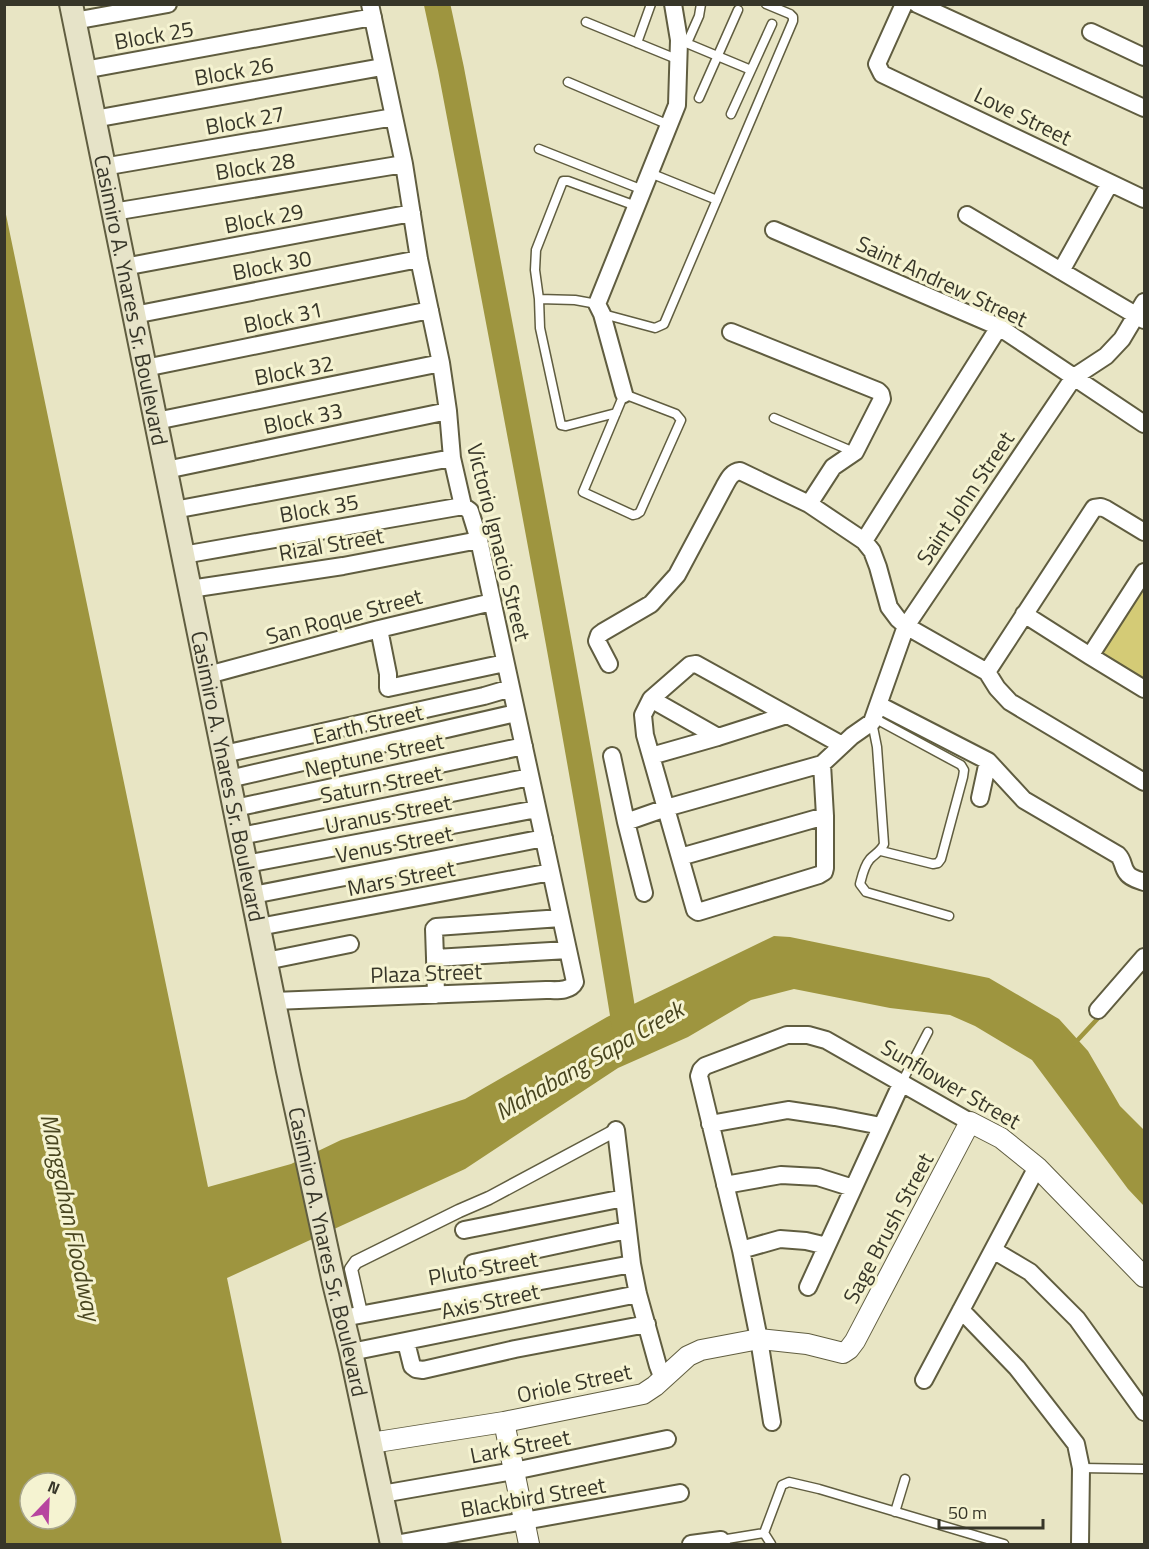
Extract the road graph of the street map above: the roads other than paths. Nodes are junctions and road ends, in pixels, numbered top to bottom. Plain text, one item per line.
1 (168, 4) edge
2 (651, 4) edge
3 (673, 4) edge
4 (701, 4) edge
5 (766, 4) edge
6 (904, 4) edge
7 (917, 4) edge
8 (738, 10) dead end
9 (372, 11) edge
10 (73, 13) edge
11 (586, 22) dead end
12 (772, 24) dead end
13 (1091, 32) dead end
14 (683, 42) junction
15 (637, 43) junction
16 (716, 56) junction
17 (1144, 57) edge
18 (679, 60) junction
19 (382, 66) junction
20 (84, 70) junction
21 (751, 70) junction
22 (568, 82) dead end
23 (699, 98) dead end
24 (1144, 108) edge
25 (731, 114) dead end
26 (394, 117) junction
27 (94, 119) junction
28 (669, 125) junction
29 (539, 149) dead end
30 (404, 164) junction
31 (103, 167) junction
32 (650, 173) junction
33 (1110, 183) junction
34 (643, 190) junction
35 (1144, 199) edge
36 (717, 200) junction
37 (636, 206) junction
38 (113, 212) junction
39 (412, 213) junction
40 (967, 215) dead end
41 (774, 230) dead end
42 (419, 259) junction
43 (124, 267) junction
44 (1061, 271) junction
45 (539, 299) junction
46 (600, 309) junction
47 (430, 310) junction
48 (1142, 312) edge
49 (134, 315) junction
50 (999, 327) junction
51 (731, 332) dead end
52 (441, 363) junction
53 (145, 368) junction
54 (1074, 377) junction
55 (624, 394) junction
56 (448, 411) junction
57 (616, 412) junction
58 (774, 418) dead end
59 (156, 421) junction
60 (1144, 424) edge
61 (855, 452) junction
62 (452, 458) junction
63 (166, 470) junction
64 (809, 504) junction
65 (464, 506) junction
66 (174, 510) junction
67 (1144, 532) edge
68 (479, 540) junction
69 (864, 541) junction
70 (183, 555) junction
71 (1144, 572) edge
72 (190, 589) junction
73 (492, 602) junction
74 (1024, 614) junction
75 (906, 626) junction
76 (379, 629) junction
77 (1090, 656) junction
78 (505, 663) junction
79 (609, 664) dead end
80 (987, 672) junction
81 (208, 675) junction
82 (511, 688) junction
83 (1144, 689) edge
84 (651, 699) junction
85 (516, 713) junction
86 (787, 715) junction
87 (875, 715) junction
88 (718, 737) junction
89 (847, 741) junction
90 (524, 746) junction
91 (224, 754) junction
92 (612, 756) dead end
93 (651, 756) junction
94 (988, 761) junction
95 (822, 765) junction
96 (530, 777) junction
97 (229, 779) junction
98 (1144, 782) edge
99 (980, 798) dead end
100 (235, 808) junction
101 (666, 808) junction
102 (537, 809) junction
103 (825, 816) junction
104 (627, 822) junction
105 (241, 836) junction
106 (544, 838) junction
107 (881, 851) junction
108 (680, 857) junction
109 (246, 864) junction
110 (551, 873) junction
111 (1144, 882) edge
112 (644, 893) dead end
113 (253, 895) junction
114 (949, 916) dead end
115 (561, 918) junction
116 (259, 927) junction
117 (350, 944) dead end
118 (568, 950) junction
119 (1144, 957) edge
120 (435, 958) junction
121 (266, 961) junction
122 (575, 982) joint
123 (436, 995) junction
124 (274, 1001) junction
125 (1098, 1010) dead end
126 (928, 1032) dead end
127 (902, 1082) junction
128 (970, 1122) junction
129 (710, 1125) junction
130 (881, 1126) junction
131 (616, 1130) joint
132 (1037, 1167) junction
133 (724, 1185) junction
134 (853, 1188) junction
135 (624, 1198) junction
136 (464, 1230) dead end
137 (627, 1230) junction
138 (827, 1246) junction
139 (741, 1250) junction
140 (993, 1250) junction
141 (473, 1263) dead end
142 (632, 1263) junction
143 (1144, 1277) edge
144 (808, 1287) dead end
145 (638, 1294) junction
146 (961, 1310) junction
147 (352, 1316) junction
148 (647, 1324) junction
149 (759, 1339) junction
150 (405, 1342) junction
151 (351, 1352) junction
152 (843, 1353) joint
153 (663, 1379) junction
154 (924, 1380) dead end
155 (1144, 1412) edge
156 (504, 1422) junction
157 (772, 1422) dead end
158 (667, 1439) dead end
159 (371, 1443) junction
160 (1081, 1468) junction
161 (1144, 1469) edge
162 (514, 1471) junction
163 (905, 1479) dead end
164 (680, 1493) dead end
165 (382, 1494) junction
166 (895, 1512) junction
167 (524, 1522) junction
168 (764, 1533) junction
169 (722, 1542) edge
170 (393, 1545) edge
171 (529, 1545) edge
172 (691, 1545) edge
173 (771, 1545) edge
174 (1004, 1545) edge
175 (1080, 1545) edge

1 - 10 street
2 - 15 lane
3 - 14 street
4 - 14 lane
5 - 36 lane
6 - 33 street, Love Street
7 - 24 street
8 - 16 lane
9 - 19 street, Victorio Ignacio Street
9 - 20 street, Block 25
10 - 20 main road, Casimiro A. Ynares Sr. Boulevard
11 - 15 lane
12 - 21 lane
13 - 17 street
14 - 16 lane
14 - 18 street
15 - 18 lane
16 - 21 lane
16 - 23 lane
18 - 28 street
19 - 26 street, Victorio Ignacio Street
19 - 27 street, Block 26
20 - 27 main road, Casimiro A. Ynares Sr. Boulevard
21 - 25 lane
22 - 28 lane
26 - 30 street, Victorio Ignacio Street
26 - 31 street, Block 27
27 - 31 main road, Casimiro A. Ynares Sr. Boulevard
28 - 32 street
29 - 34 lane
30 - 38 street, Block 28
30 - 39 street, Victorio Ignacio Street
31 - 38 main road, Casimiro A. Ynares Sr. Boulevard
32 - 34 street
32 - 36 lane
33 - 35 street, Love Street
33 - 44 street
34 - 37 street
36 - 46 lane
37 - 45 lane
37 - 46 street
38 - 43 main road, Casimiro A. Ynares Sr. Boulevard
39 - 42 street, Victorio Ignacio Street
39 - 43 street, Block 29
40 - 44 street
41 - 50 street, Saint Andrew Street
42 - 47 street, Victorio Ignacio Street
42 - 49 street, Block 30
43 - 49 main road, Casimiro A. Ynares Sr. Boulevard
44 - 48 street
45 - 46 lane
45 - 57 lane
46 - 55 street
47 - 52 street, Victorio Ignacio Street
47 - 53 street, Block 31
48 - 54 street, Saint John Street
49 - 53 main road, Casimiro A. Ynares Sr. Boulevard
50 - 54 street, Saint Andrew Street
50 - 69 street
51 - 61 street
52 - 56 street, Victorio Ignacio Street
52 - 59 street, Block 32
53 - 59 main road, Casimiro A. Ynares Sr. Boulevard
54 - 60 street, Saint Andrew Street
54 - 75 street, Saint John Street
55 - 57 lane
55 - 57 lane
56 - 62 street, Victorio Ignacio Street
56 - 63 street, Block 33
58 - 61 lane
59 - 63 main road, Casimiro A. Ynares Sr. Boulevard
61 - 64 street
62 - 65 street, Victorio Ignacio Street
62 - 66 street
63 - 66 main road, Casimiro A. Ynares Sr. Boulevard
64 - 69 street
64 - 79 street
65 - 68 street, Victorio Ignacio Street
65 - 70 street, Block 35
66 - 70 main road, Casimiro A. Ynares Sr. Boulevard
67 - 74 street
68 - 72 street, Rizal Street
68 - 73 street, Victorio Ignacio Street
69 - 75 street
70 - 72 main road, Casimiro A. Ynares Sr. Boulevard
71 - 77 street
72 - 81 main road, Casimiro A. Ynares Sr. Boulevard
73 - 76 street, San Roque Street
73 - 78 street, Victorio Ignacio Street
74 - 77 street
74 - 80 street
75 - 80 street
75 - 87 street, Saint John Street
76 - 78 street
76 - 81 street, San Roque Street
77 - 83 street
78 - 82 street, Victorio Ignacio Street
80 - 98 street
81 - 91 main road, Casimiro A. Ynares Sr. Boulevard
82 - 85 street, Victorio Ignacio Street
82 - 91 street
84 - 86 street
84 - 88 street
84 - 93 street
85 - 90 street, Victorio Ignacio Street
85 - 97 street, Earth Street
86 - 88 street
86 - 89 street
87 - 89 street
87 - 94 street
87 - 107 lane
87 - 107 lane
88 - 93 street
89 - 95 street
90 - 96 street, Victorio Ignacio Street
90 - 100 street, Neptune Street
91 - 97 main road, Casimiro A. Ynares Sr. Boulevard
92 - 104 street
93 - 101 street
94 - 99 street
94 - 111 street
95 - 101 street
95 - 103 street
96 - 102 street, Victorio Ignacio Street
96 - 105 street, Saturn Street
97 - 100 main road, Casimiro A. Ynares Sr. Boulevard
100 - 105 main road, Casimiro A. Ynares Sr. Boulevard
101 - 104 street
101 - 108 street
102 - 106 street, Victorio Ignacio Street
102 - 109 street, Uranus Street
103 - 108 street
103 - 108 street
104 - 112 street
105 - 109 main road, Casimiro A. Ynares Sr. Boulevard
106 - 110 street, Victorio Ignacio Street
106 - 113 street, Venus Street
107 - 114 lane
109 - 113 main road, Casimiro A. Ynares Sr. Boulevard
110 - 115 street, Victorio Ignacio Street
110 - 116 street, Mars Street
113 - 116 main road, Casimiro A. Ynares Sr. Boulevard
115 - 118 street, Victorio Ignacio Street
115 - 120 street
116 - 121 main road, Casimiro A. Ynares Sr. Boulevard
117 - 121 street
118 - 120 street
118 - 122 street, Victorio Ignacio Street
119 - 125 street
120 - 123 street
121 - 124 main road, Casimiro A. Ynares Sr. Boulevard
122 - 123 street, Plaza Street
123 - 124 street, Plaza Street
124 - 147 main road, Casimiro A. Ynares Sr. Boulevard
126 - 127 lane
127 - 128 street, Sunflower Street
127 - 129 street, Sunflower Street
127 - 130 street
128 - 132 street, Sunflower Street
128 - 152 street, Sage Brush Street
129 - 130 street
129 - 133 street
130 - 134 street
131 - 135 street
131 - 147 street
132 - 140 street
132 - 143 street, Sunflower Street
133 - 134 street
133 - 139 street
134 - 138 street
135 - 136 street
135 - 137 street
137 - 141 street
137 - 142 street
138 - 139 street
138 - 144 street
139 - 149 street
140 - 146 street
140 - 155 street
142 - 145 street
142 - 147 street, Pluto Street
145 - 148 street
145 - 150 street, Axis Street
146 - 154 street
146 - 160 street
147 - 151 main road, Casimiro A. Ynares Sr. Boulevard
148 - 150 street
148 - 153 street
149 - 152 street, Oriole Street
149 - 153 street, Oriole Street
149 - 157 street
150 - 151 street, Axis Street
151 - 159 main road, Casimiro A. Ynares Sr. Boulevard
153 - 156 street, Oriole Street
156 - 159 street, Oriole Street
156 - 162 street
158 - 162 street, Lark Street
159 - 165 main road, Casimiro A. Ynares Sr. Boulevard
160 - 161 lane
160 - 175 street
162 - 165 street, Lark Street
162 - 167 street
163 - 166 lane
164 - 167 street, Blackbird Street
165 - 170 main road, Casimiro A. Ynares Sr. Boulevard
166 - 168 lane
166 - 174 lane
167 - 170 street, Blackbird Street
167 - 171 street
168 - 169 lane
168 - 173 lane
169 - 172 street

